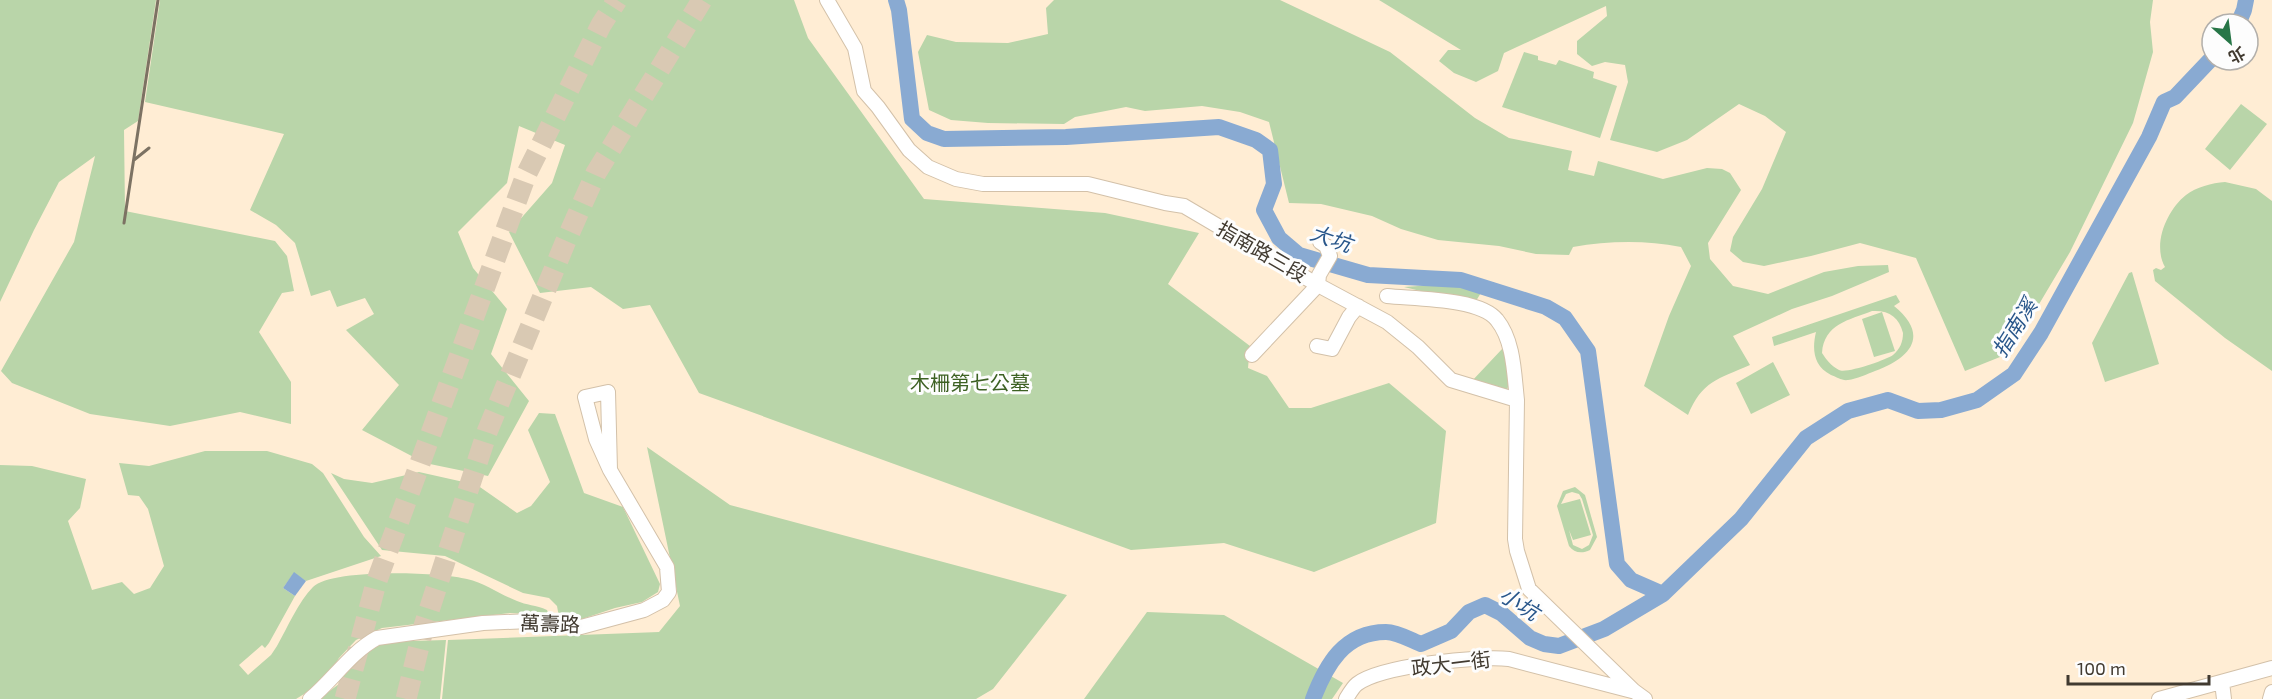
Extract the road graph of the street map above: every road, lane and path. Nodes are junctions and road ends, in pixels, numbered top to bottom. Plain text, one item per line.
1 (827, 0) edge
2 (1320, 242) dead end
3 (1318, 280) junction
4 (1387, 296) dead end
5 (1358, 306) junction
6 (1317, 346) dead end
7 (1252, 355) dead end
8 (1517, 399) junction
9 (610, 470) junction
10 (2272, 668) edge
11 (2222, 682) junction
12 (2272, 692) edge
13 (1640, 695) edge
14 (310, 699) edge
15 (1346, 699) edge
16 (2159, 699) edge
17 (2224, 699) edge
18 (2270, 699) edge

1 - 3 street, 指南路三段
2 - 3 street
3 - 5 street, 指南路三段
3 - 7 street
4 - 8 street
5 - 6 street
5 - 8 street, 指南路三段
8 - 13 street
9 - 9 street, 萬壽路
9 - 14 street, 萬壽路
10 - 11 street
11 - 16 street
11 - 17 street
12 - 18 street
13 - 15 street, 政大一街

